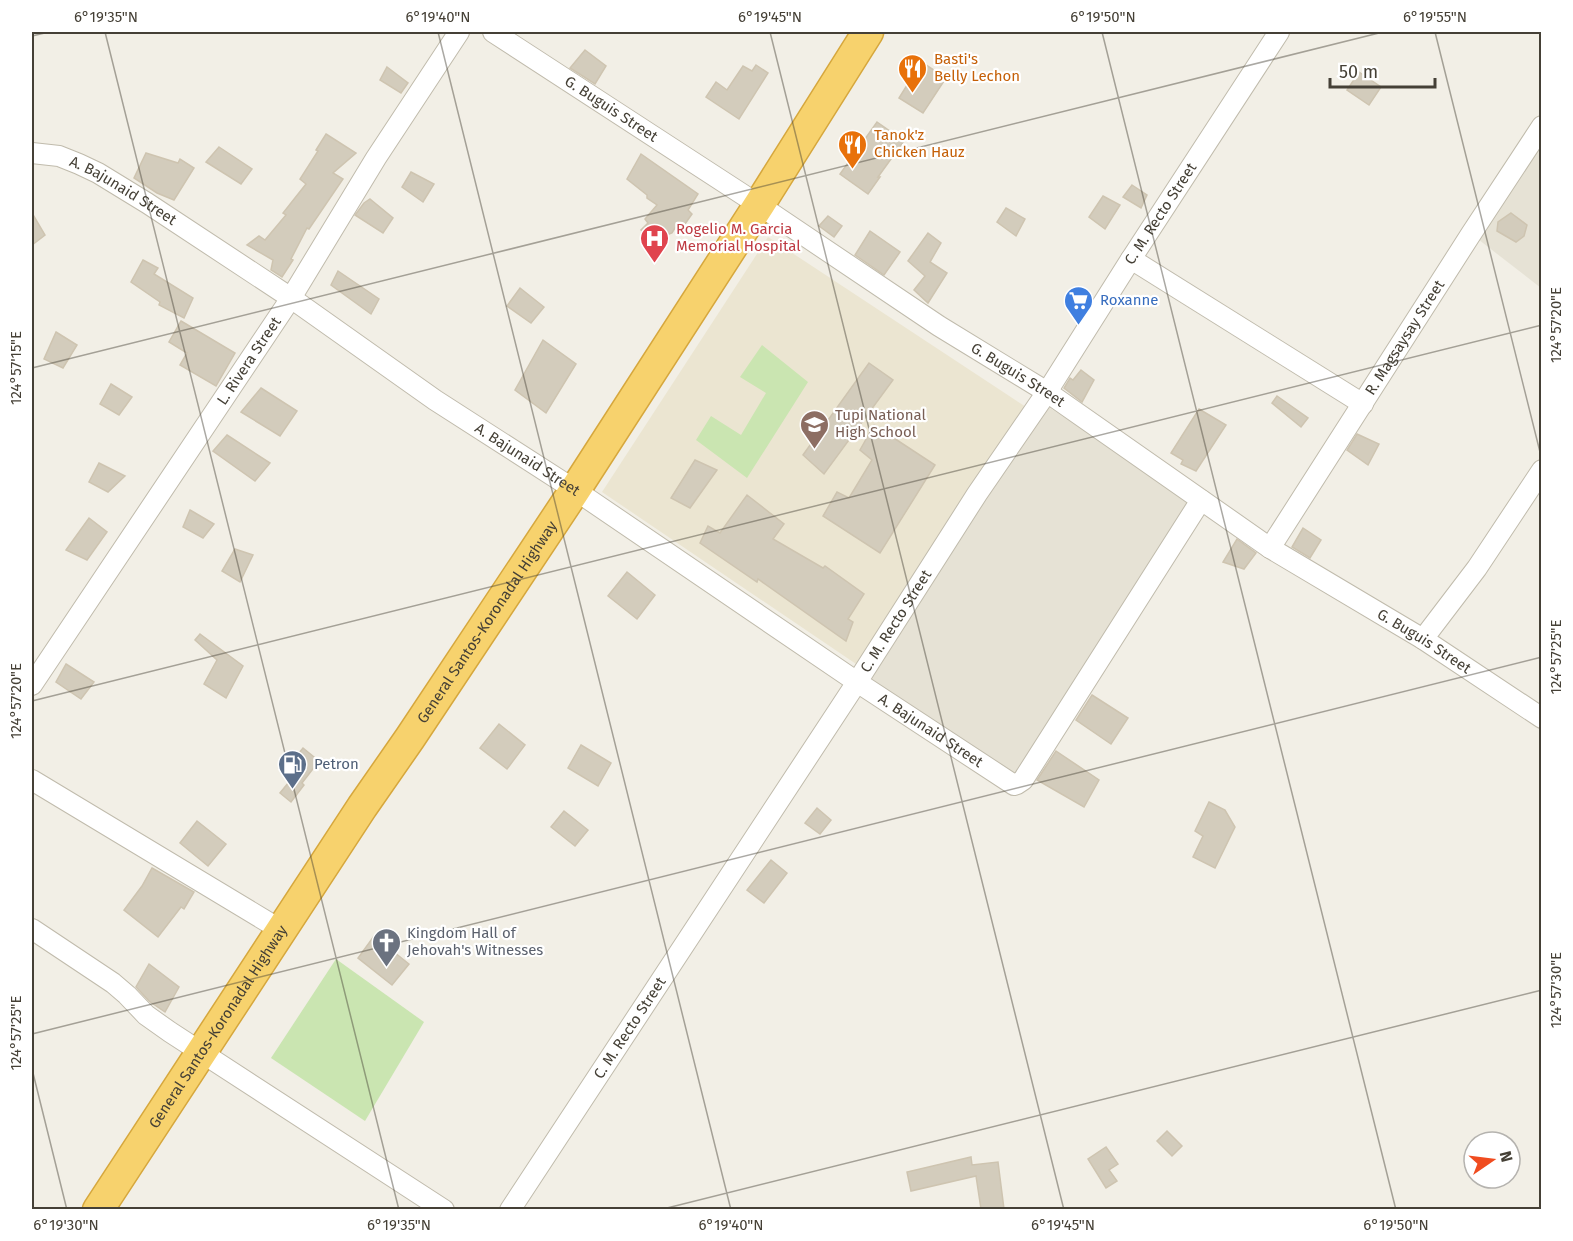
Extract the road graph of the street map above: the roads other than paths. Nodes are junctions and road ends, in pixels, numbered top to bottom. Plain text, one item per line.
1 (459, 32) edge
2 (493, 32) edge
3 (868, 32) edge
4 (1280, 32) edge
5 (1542, 126) edge
6 (32, 153) edge
7 (759, 205) junction
8 (1131, 259) junction
9 (291, 298) junction
10 (1047, 392) junction
11 (1363, 404) junction
12 (1542, 470) edge
13 (575, 490) junction
14 (1201, 500) junction
15 (1270, 548) junction
16 (1423, 639) junction
17 (857, 682) junction
18 (32, 685) edge
19 (1542, 718) edge
20 (32, 780) edge
21 (32, 929) edge
22 (281, 930) junction
23 (201, 1051) junction
24 (99, 1209) edge
25 (444, 1209) edge
26 (510, 1209) edge

1 - 9 street, L. Rivera Street
2 - 7 street, G. Buguis Street
3 - 7 highway, General Santos-Koronadal Highway
4 - 8 street, C. M. Recto Street
5 - 11 street, R. Magsaysay Street
6 - 9 street, A. Bajunaid Street
7 - 10 street, G. Buguis Street
7 - 13 highway, General Santos-Koronadal Highway
8 - 10 street, C. M. Recto Street
8 - 11 street
9 - 13 street, A. Bajunaid Street
9 - 18 street, L. Rivera Street
10 - 14 street, G. Buguis Street
10 - 17 street, C. M. Recto Street
11 - 15 street, R. Magsaysay Street
12 - 16 street
13 - 17 street, A. Bajunaid Street
13 - 22 highway, General Santos-Koronadal Highway
14 - 15 street, G. Buguis Street
14 - 17 street, A. Bajunaid Street
15 - 16 street, G. Buguis Street
16 - 19 street, G. Buguis Street
17 - 26 street, C. M. Recto Street
20 - 22 street
21 - 23 street
22 - 23 highway, General Santos-Koronadal Highway
23 - 24 highway, General Santos-Koronadal Highway
23 - 25 street

